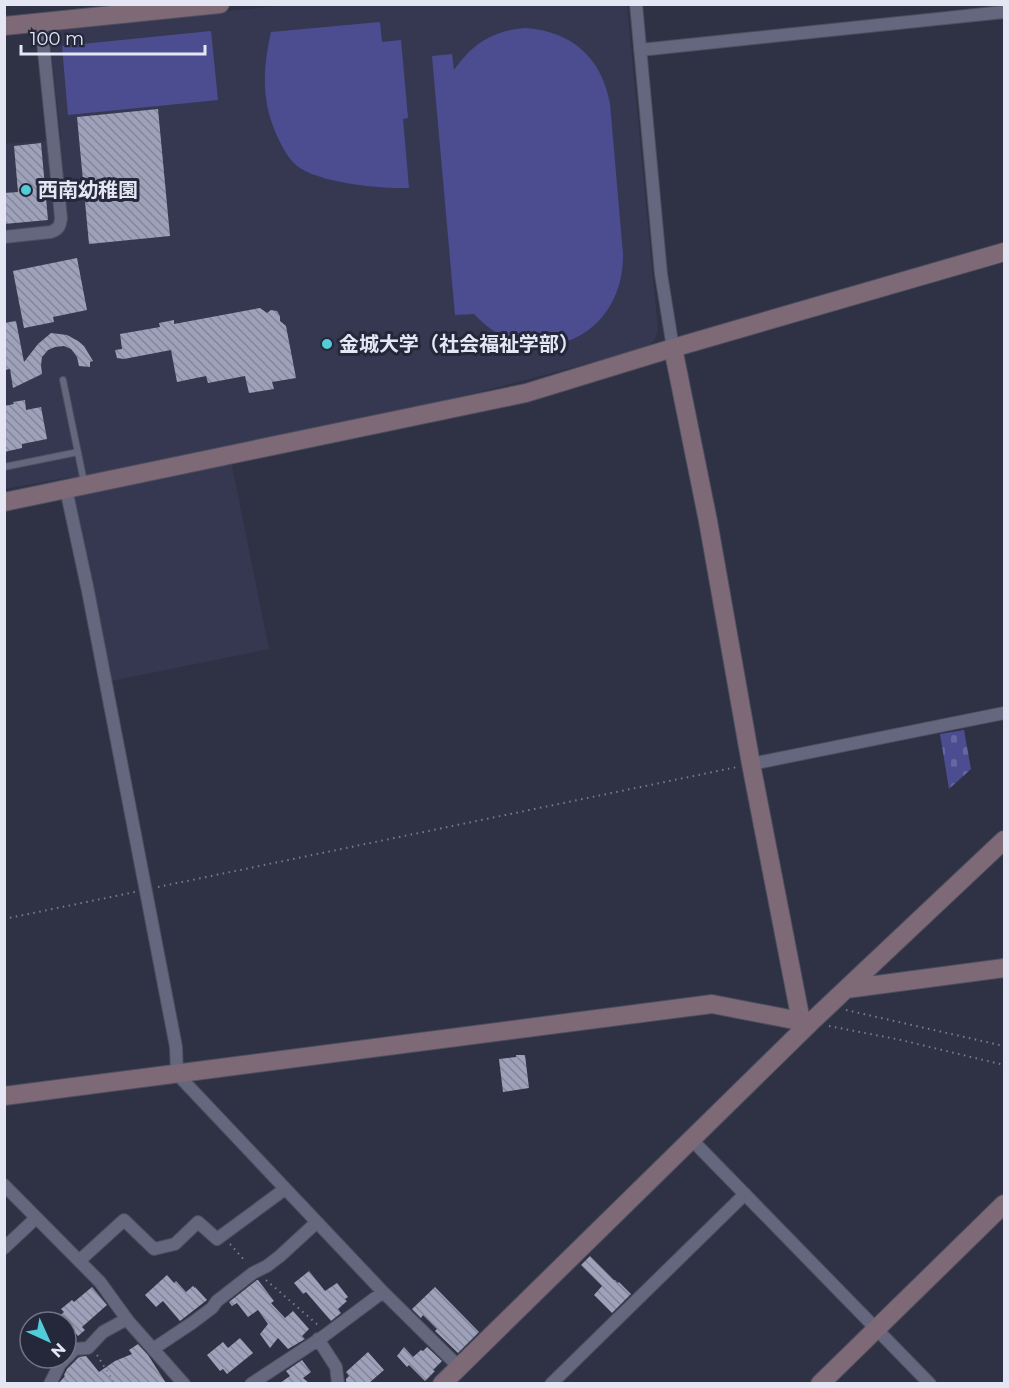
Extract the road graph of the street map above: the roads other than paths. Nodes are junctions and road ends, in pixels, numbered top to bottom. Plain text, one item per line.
1 (220, 4) edge
2 (636, 4) edge
3 (120, 9) edge
4 (1005, 12) edge
5 (41, 22) junction
6 (4, 26) edge
7 (640, 50) junction
8 (4, 237) edge
9 (1005, 252) edge
10 (673, 348) junction
11 (63, 380) dead end
12 (78, 452) junction
13 (4, 467) edge
14 (85, 486) junction
15 (66, 489) junction
16 (4, 502) edge
17 (1005, 713) edge
18 (751, 764) junction
19 (1005, 840) edge
20 (1005, 968) edge
21 (846, 989) junction
22 (806, 1022) junction
23 (177, 1074) junction
24 (4, 1096) edge
25 (691, 1139) junction
26 (4, 1185) edge
27 (285, 1189) junction
28 (745, 1194) junction
29 (1005, 1204) edge
30 (36, 1218) junction
31 (317, 1222) junction
32 (4, 1248) edge
33 (79, 1261) junction
34 (383, 1292) junction
35 (127, 1319) junction
36 (876, 1329) junction
37 (323, 1336) junction
38 (78, 1349) edge
39 (153, 1349) junction
40 (459, 1367) junction
41 (184, 1383) edge
42 (254, 1383) edge
43 (338, 1383) edge
44 (442, 1383) edge
45 (551, 1383) edge
46 (820, 1383) edge
47 (930, 1383) edge

1 - 3 street
2 - 7 street
3 - 5 street
4 - 7 street
5 - 6 street
5 - 8 street
7 - 10 street
9 - 10 street
10 - 14 street
10 - 18 street
11 - 12 lane
12 - 13 lane
12 - 14 lane
14 - 15 street
15 - 16 street
15 - 23 street
17 - 18 street
18 - 22 street
19 - 21 street
20 - 21 street
21 - 22 street
22 - 23 street
22 - 25 street
23 - 24 street
23 - 27 street
25 - 28 street
25 - 40 street
26 - 30 street
27 - 31 street
27 - 33 street
28 - 36 street
28 - 45 street
29 - 36 street
30 - 32 street
30 - 33 street
31 - 34 street
31 - 39 street
33 - 35 street
34 - 37 street
34 - 40 street
35 - 38 street
35 - 39 street
36 - 46 street
36 - 47 street
37 - 42 street
37 - 43 street
39 - 41 street
40 - 44 street

